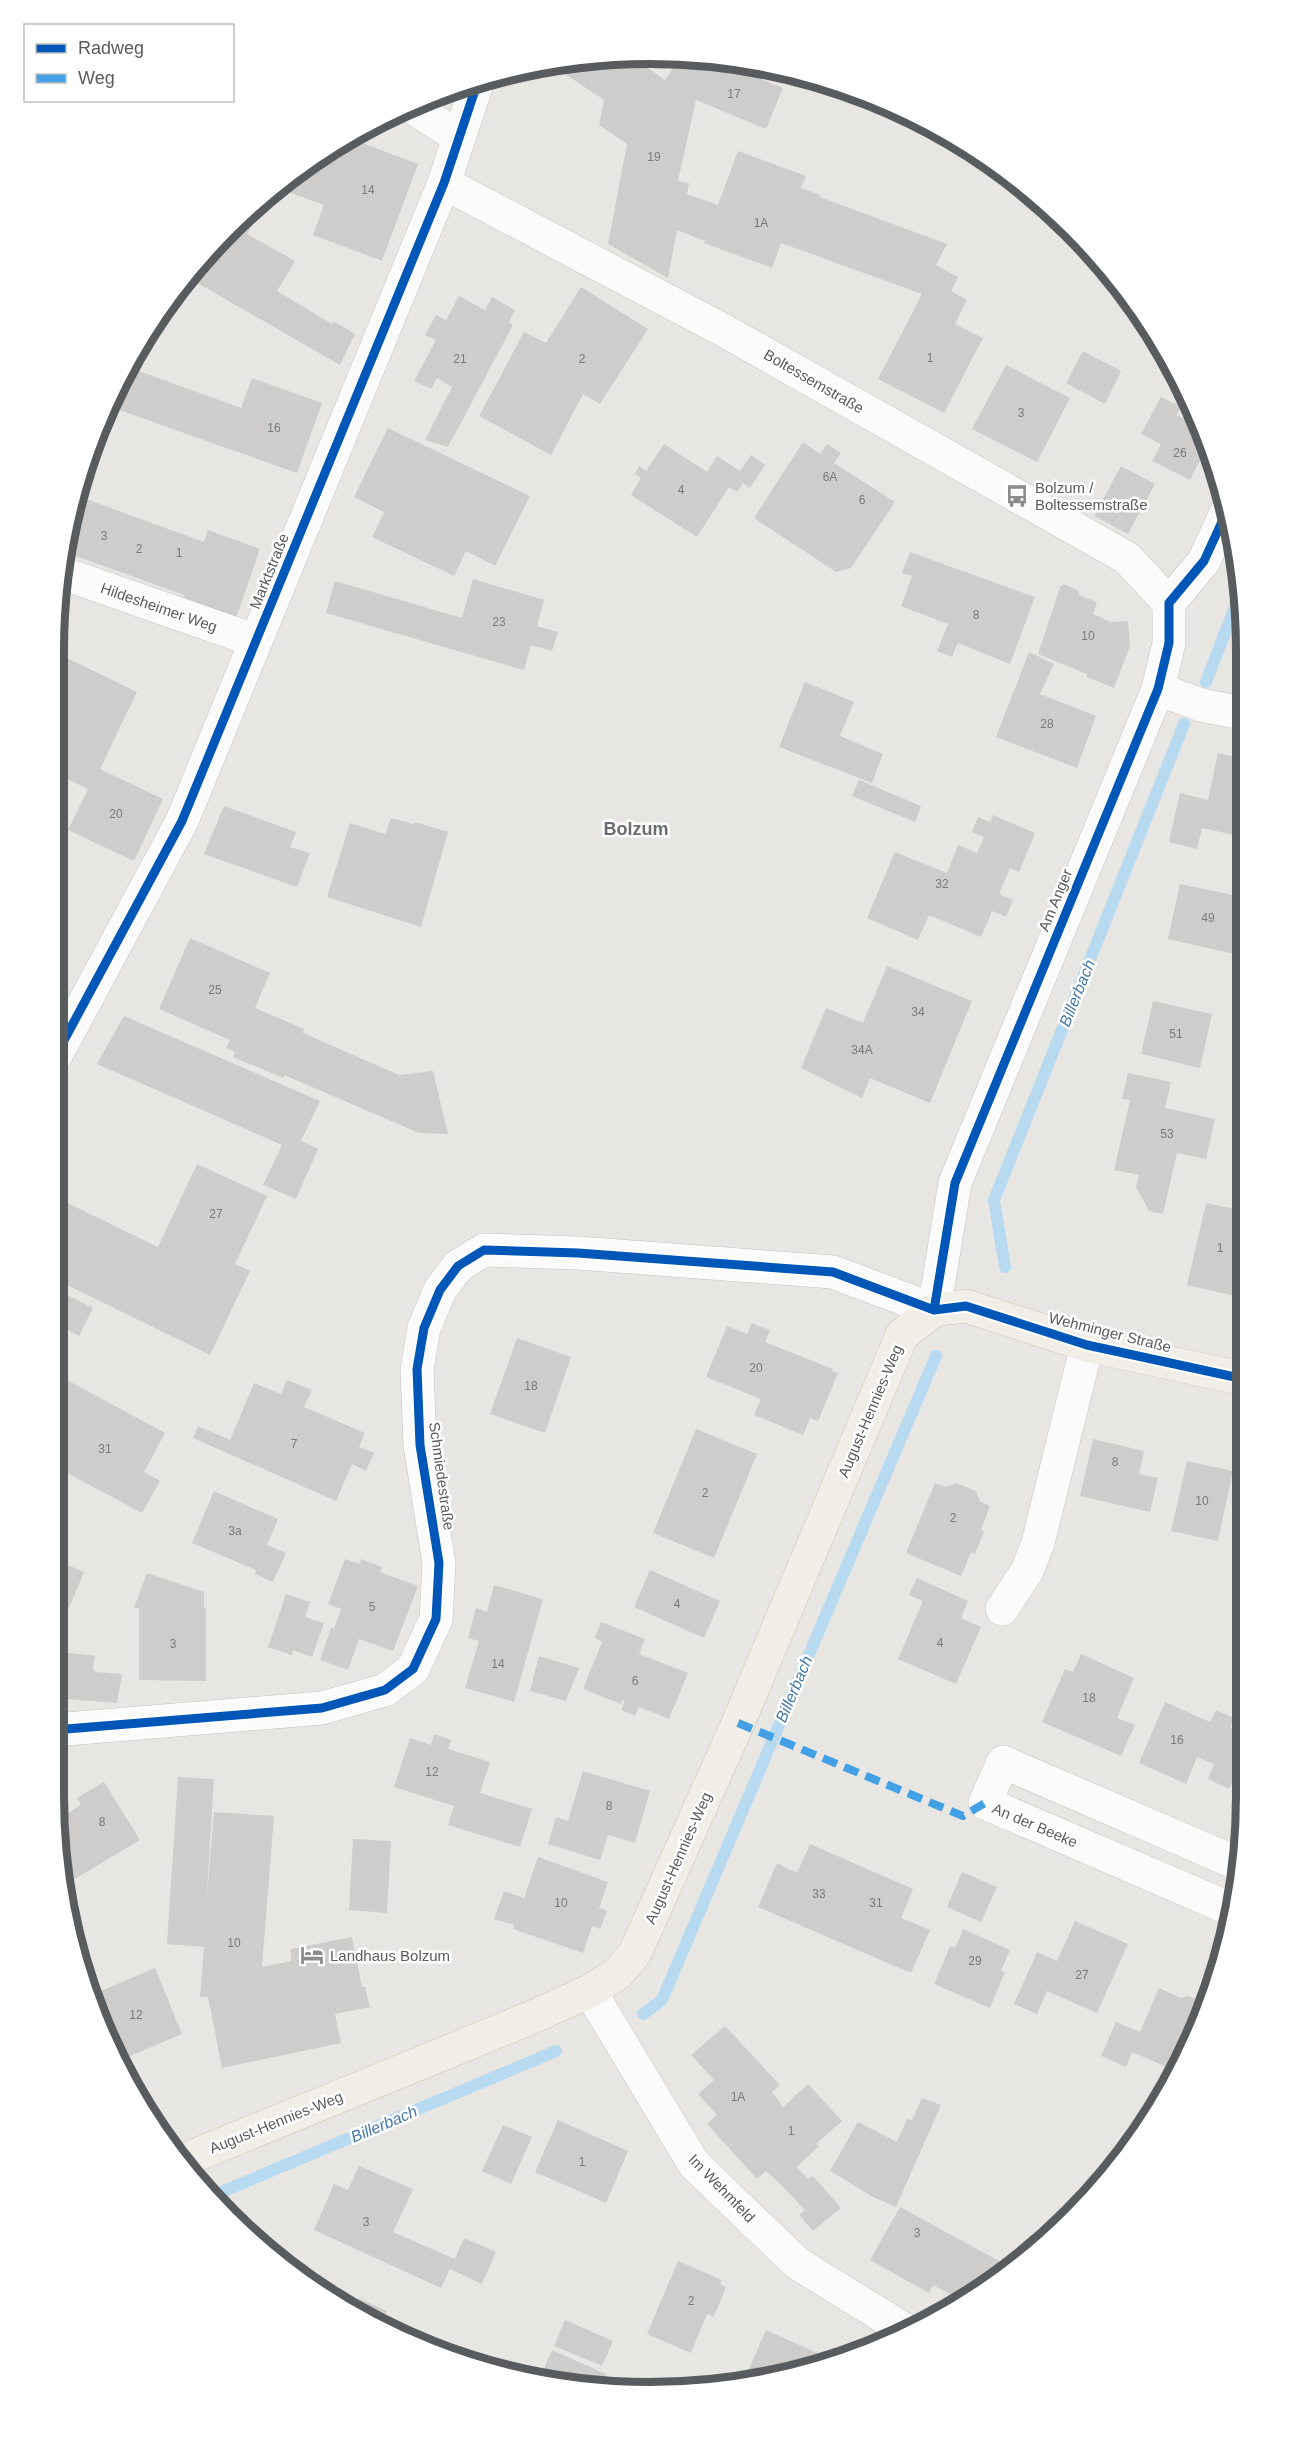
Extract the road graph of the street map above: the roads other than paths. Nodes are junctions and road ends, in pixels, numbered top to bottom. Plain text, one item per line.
1 (474, 92) edge
2 (420, 112) edge
3 (459, 137) junction
4 (444, 183) junction
5 (1222, 522) edge
6 (70, 576) edge
7 (1169, 603) junction
8 (256, 641) junction
9 (1158, 689) junction
10 (1236, 712) edge
11 (64, 1040) edge
12 (934, 1310) junction
13 (1087, 1345) junction
14 (1236, 1377) edge
15 (1002, 1609) dead end
16 (64, 1729) edge
17 (1232, 1861) edge
18 (1226, 1907) edge
19 (590, 1991) junction
20 (190, 2158) edge
21 (899, 2327) edge

1 - 3 street, Marktstraße
2 - 3 street
3 - 4 street, Marktstraße
4 - 7 street, Boltessemstraße
4 - 8 street, Marktstraße
5 - 7 street
6 - 8 street, Hildesheimer Weg
7 - 9 street, Am Anger
8 - 11 street, Marktstraße
9 - 10 street
9 - 12 street, Am Anger
12 - 13 main road, Wehminger Straße
12 - 16 street, Schmiedestraße
12 - 19 main road, August-Hennies-Weg
13 - 14 main road, Wehminger Straße
13 - 15 street
17 - 18 street, An der Beeke
19 - 20 main road, August-Hennies-Weg
19 - 21 street, Im Wehmfeld

